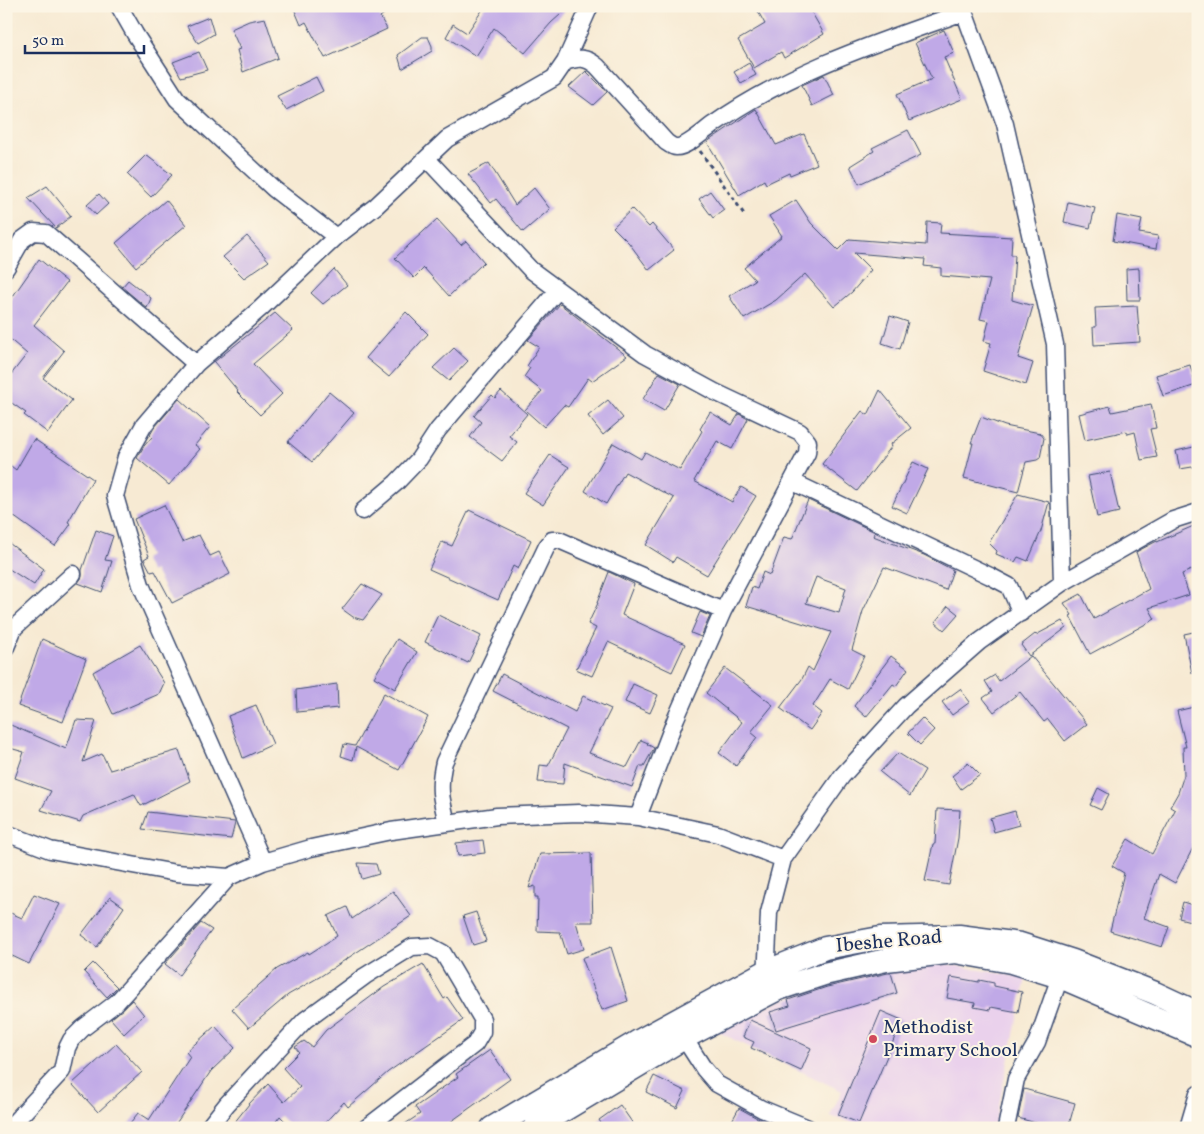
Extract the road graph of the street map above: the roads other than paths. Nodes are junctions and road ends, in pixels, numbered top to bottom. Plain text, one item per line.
1 (120, 6) edge
2 (590, 6) edge
3 (963, 9) edge
4 (565, 62) junction
5 (427, 159) junction
6 (336, 237) junction
7 (6, 268) edge
8 (558, 290) junction
9 (196, 364) junction
10 (793, 482) junction
11 (363, 511) dead end
12 (1198, 512) edge
13 (73, 574) dead end
14 (1062, 583) junction
15 (723, 611) junction
16 (1021, 613) junction
17 (6, 647) edge
18 (638, 817) junction
19 (447, 823) junction
20 (6, 833) edge
21 (783, 859) junction
22 (262, 862) junction
23 (229, 877) junction
24 (765, 972) junction
25 (1060, 977) junction
26 (766, 995) junction
27 (1198, 1013) edge
28 (1198, 1036) edge
29 (684, 1038) junction
30 (1198, 1094) edge
31 (1191, 1127) edge
32 (9, 1128) edge
33 (208, 1128) edge
34 (366, 1128) edge
35 (492, 1128) edge
36 (534, 1128) edge
37 (808, 1128) edge
38 (1006, 1128) edge

1 - 6 street
2 - 4 street
3 - 4 street
3 - 14 street
4 - 5 street
5 - 6 street
5 - 8 street
6 - 9 street
7 - 9 street
8 - 10 street
8 - 11 street
9 - 22 street
10 - 15 street
10 - 16 street
12 - 14 street
13 - 17 street
14 - 16 street
15 - 18 street
15 - 19 street
16 - 21 street
18 - 19 street
18 - 21 street
19 - 22 street
20 - 23 street
21 - 24 street
22 - 23 street
23 - 32 street
24 - 26 street
24 - 27 main road, Ibeshe Road
24 - 35 main road, Ibeshe Road
25 - 26 main road, Ibeshe Road
25 - 28 main road, Ibeshe Road
25 - 38 street
26 - 29 main road, Ibeshe Road
29 - 36 main road, Ibeshe Road
29 - 37 street
30 - 31 street
33 - 34 street

